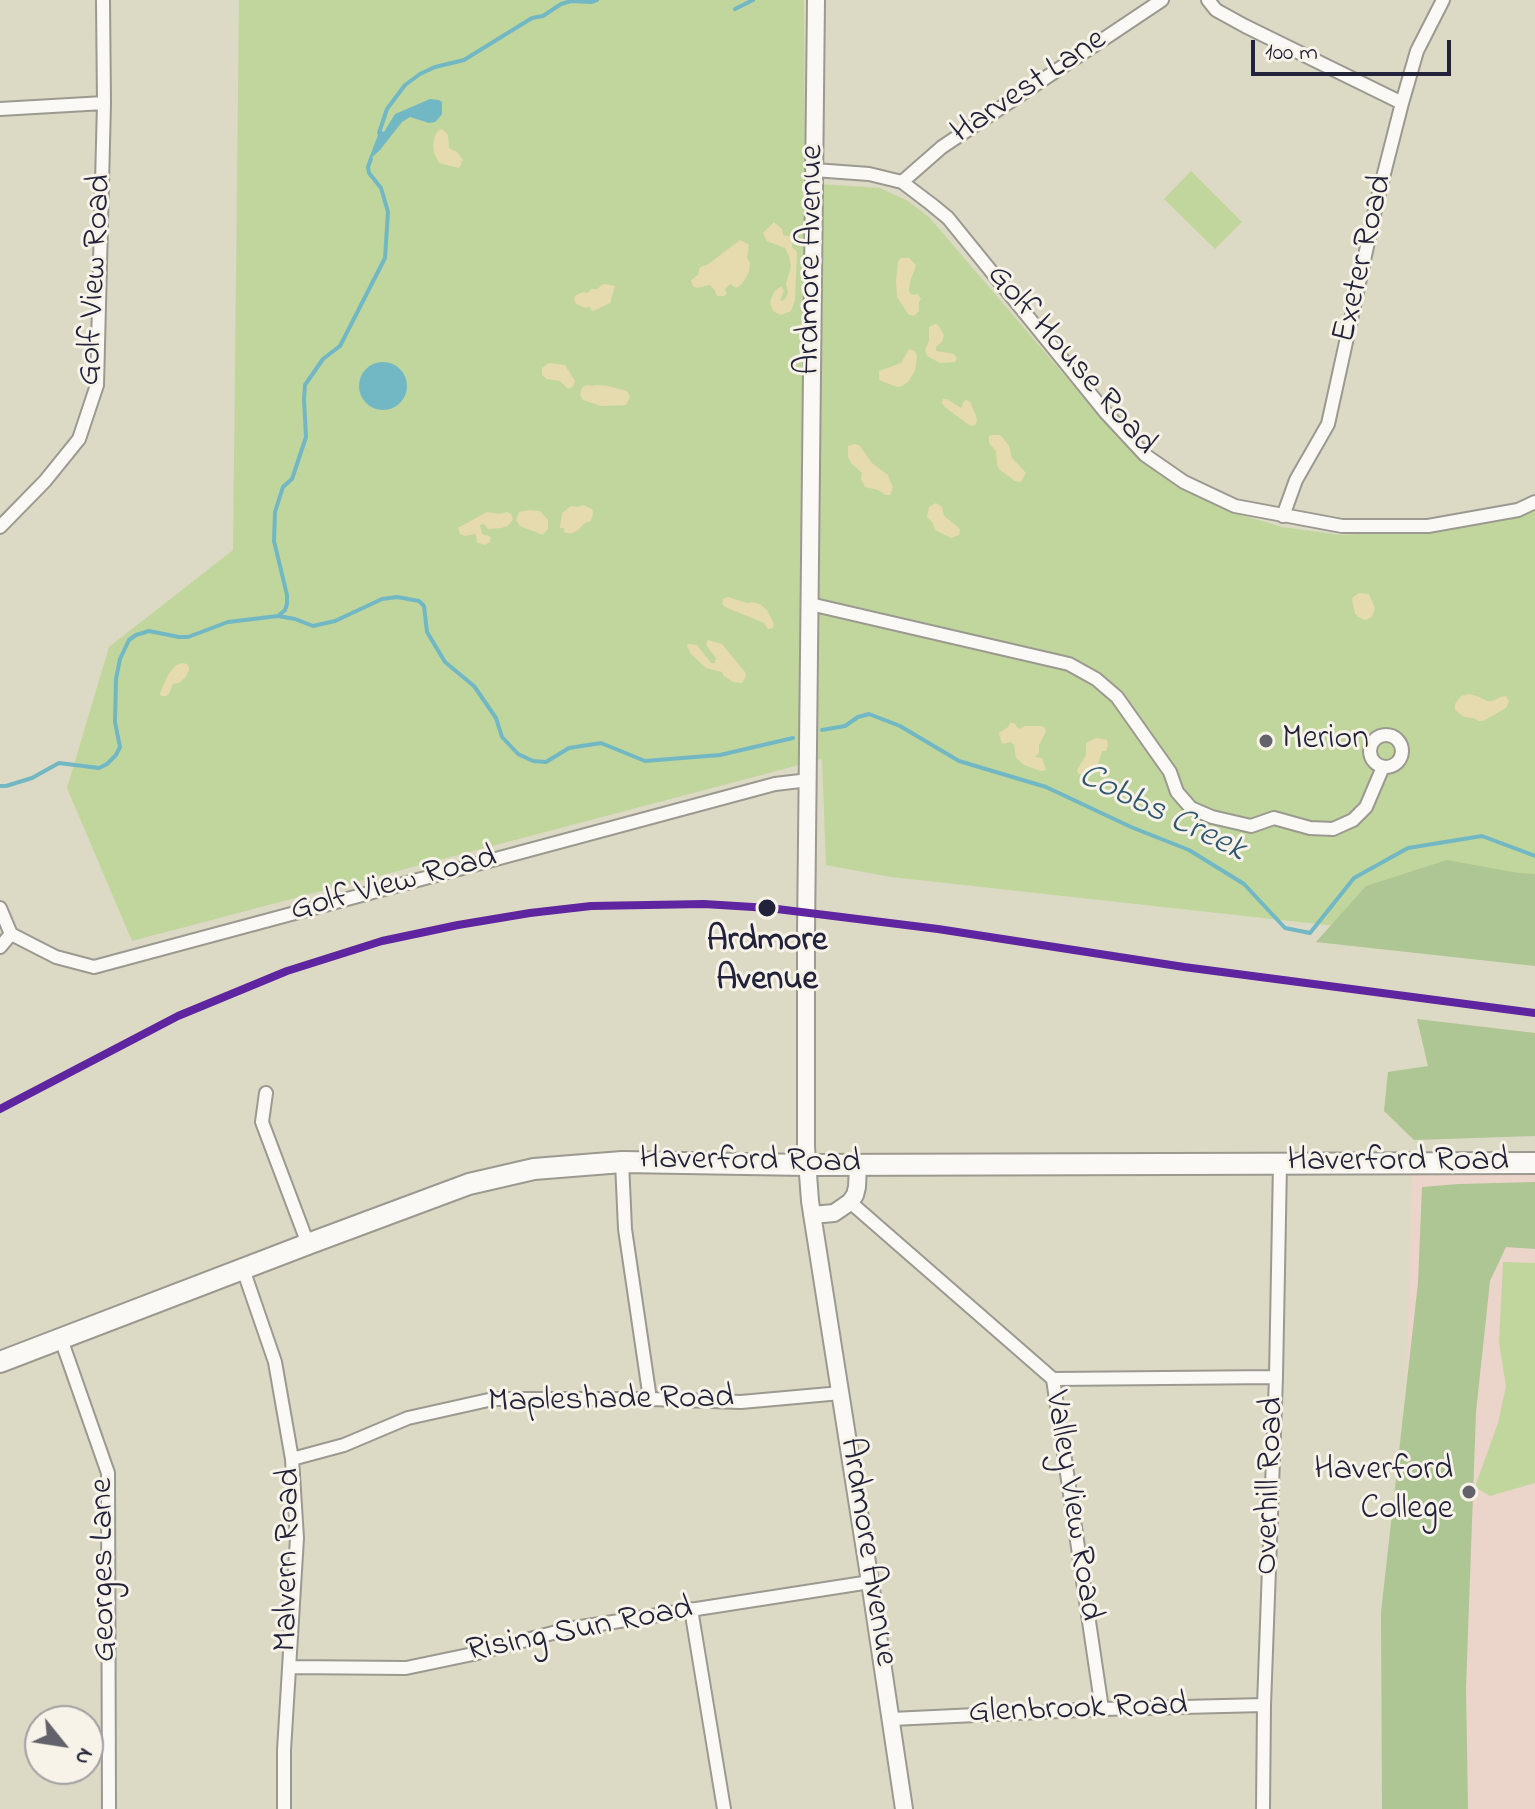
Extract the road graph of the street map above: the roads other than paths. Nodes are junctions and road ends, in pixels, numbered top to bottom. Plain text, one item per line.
1 (103, 0) edge
2 (816, 0) edge
3 (1162, 0) edge
4 (1208, 0) edge
5 (1443, 0) edge
6 (104, 103) junction
7 (1402, 103) junction
8 (0, 109) edge
9 (814, 170) junction
10 (902, 182) junction
11 (1535, 502) edge
12 (1283, 516) junction
13 (0, 527) edge
14 (810, 604) junction
15 (1383, 767) dead end
16 (809, 780) junction
17 (0, 908) edge
18 (11, 934) junction
19 (0, 947) edge
20 (266, 1093) dead end
21 (622, 1162) junction
22 (1535, 1163) edge
23 (1280, 1164) junction
24 (807, 1165) junction
25 (858, 1165) junction
26 (850, 1202) junction
27 (812, 1215) junction
28 (308, 1244) junction
29 (243, 1269) junction
30 (61, 1339) junction
31 (0, 1362) edge
32 (1276, 1377) junction
33 (1053, 1379) junction
34 (841, 1393) junction
35 (650, 1399) junction
36 (292, 1459) junction
37 (870, 1582) junction
38 (691, 1609) junction
39 (289, 1667) junction
40 (1264, 1705) junction
41 (1102, 1709) junction
42 (892, 1719) junction
43 (109, 1809) edge
44 (284, 1809) edge
45 (724, 1809) edge
46 (904, 1809) edge
47 (1263, 1809) edge

1 - 6 street, Golf View Road
2 - 9 street, Ardmore Avenue
3 - 10 street, Harvest Lane
4 - 7 street
5 - 7 street, Exeter Road
6 - 8 street
6 - 13 street, Golf View Road
7 - 12 street, Exeter Road
9 - 10 street, Golf House Road
9 - 14 street, Ardmore Avenue
10 - 12 street, Golf House Road
11 - 12 street, Golf House Road
14 - 15 street
14 - 16 street, Ardmore Avenue
16 - 18 street, Golf View Road
16 - 24 street, Ardmore Avenue
17 - 18 street
18 - 19 street
20 - 28 street
21 - 24 main road, Haverford Road
21 - 28 main road, Haverford Road
21 - 35 street
22 - 23 main road, Haverford Road
23 - 25 main road, Haverford Road
23 - 32 street, Overhill Road
24 - 25 main road, Haverford Road
24 - 27 street, Ardmore Avenue
25 - 26 street
26 - 27 street
26 - 33 street, Valley View Road
27 - 34 street, Ardmore Avenue
28 - 29 main road, Haverford Road
29 - 30 main road, Haverford Road
29 - 36 street, Malvern Road
30 - 31 main road, Haverford Road
30 - 43 street, Georges Lane
32 - 33 street
32 - 40 street, Overhill Road
33 - 41 street, Valley View Road
34 - 35 street, Mapleshade Road
34 - 37 street, Ardmore Avenue
35 - 36 street, Mapleshade Road
36 - 39 street, Malvern Road
37 - 38 street, Rising Sun Road
37 - 42 street, Ardmore Avenue
38 - 39 street, Rising Sun Road
38 - 45 street
39 - 44 street, Malvern Road
40 - 41 street, Glenbrook Road
40 - 47 street, Overhill Road
41 - 42 street, Glenbrook Road
42 - 46 street, Ardmore Avenue

